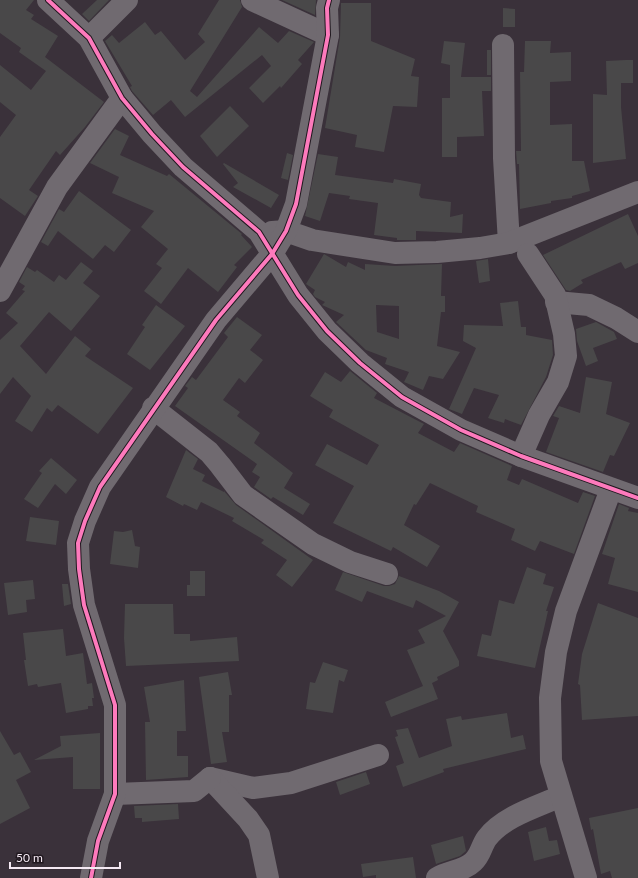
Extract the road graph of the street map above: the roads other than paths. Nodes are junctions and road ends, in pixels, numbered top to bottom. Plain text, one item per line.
1 (48, 0) edge
2 (127, 0) edge
3 (252, 0) edge
4 (329, 0) edge
5 (328, 36) junction
6 (89, 38) junction
7 (503, 45) dead end
8 (122, 98) junction
9 (638, 192) edge
10 (286, 231) junction
11 (259, 232) junction
12 (518, 249) junction
13 (272, 254) junction
14 (0, 291) edge
15 (556, 302) junction
16 (638, 332) edge
17 (153, 408) junction
18 (520, 456) junction
19 (611, 489) junction
20 (638, 498) edge
21 (388, 574) dead end
22 (378, 755) dead end
23 (210, 778) junction
24 (115, 794) junction
25 (561, 796) junction
26 (90, 878) edge
27 (268, 878) edge
28 (437, 878) edge
29 (586, 878) edge

1 - 6 street
2 - 6 street
3 - 5 street
4 - 5 street
5 - 10 street
6 - 8 street
7 - 12 street
8 - 11 street
8 - 14 street
9 - 12 street
10 - 11 street
10 - 12 street
10 - 13 street
11 - 13 street
12 - 15 street
13 - 17 street
13 - 18 street
15 - 16 street
15 - 18 street
17 - 21 street
17 - 24 street
18 - 19 street
19 - 20 street
19 - 25 street
22 - 23 street
23 - 24 street
23 - 27 street
24 - 26 street
25 - 28 street
25 - 29 street

